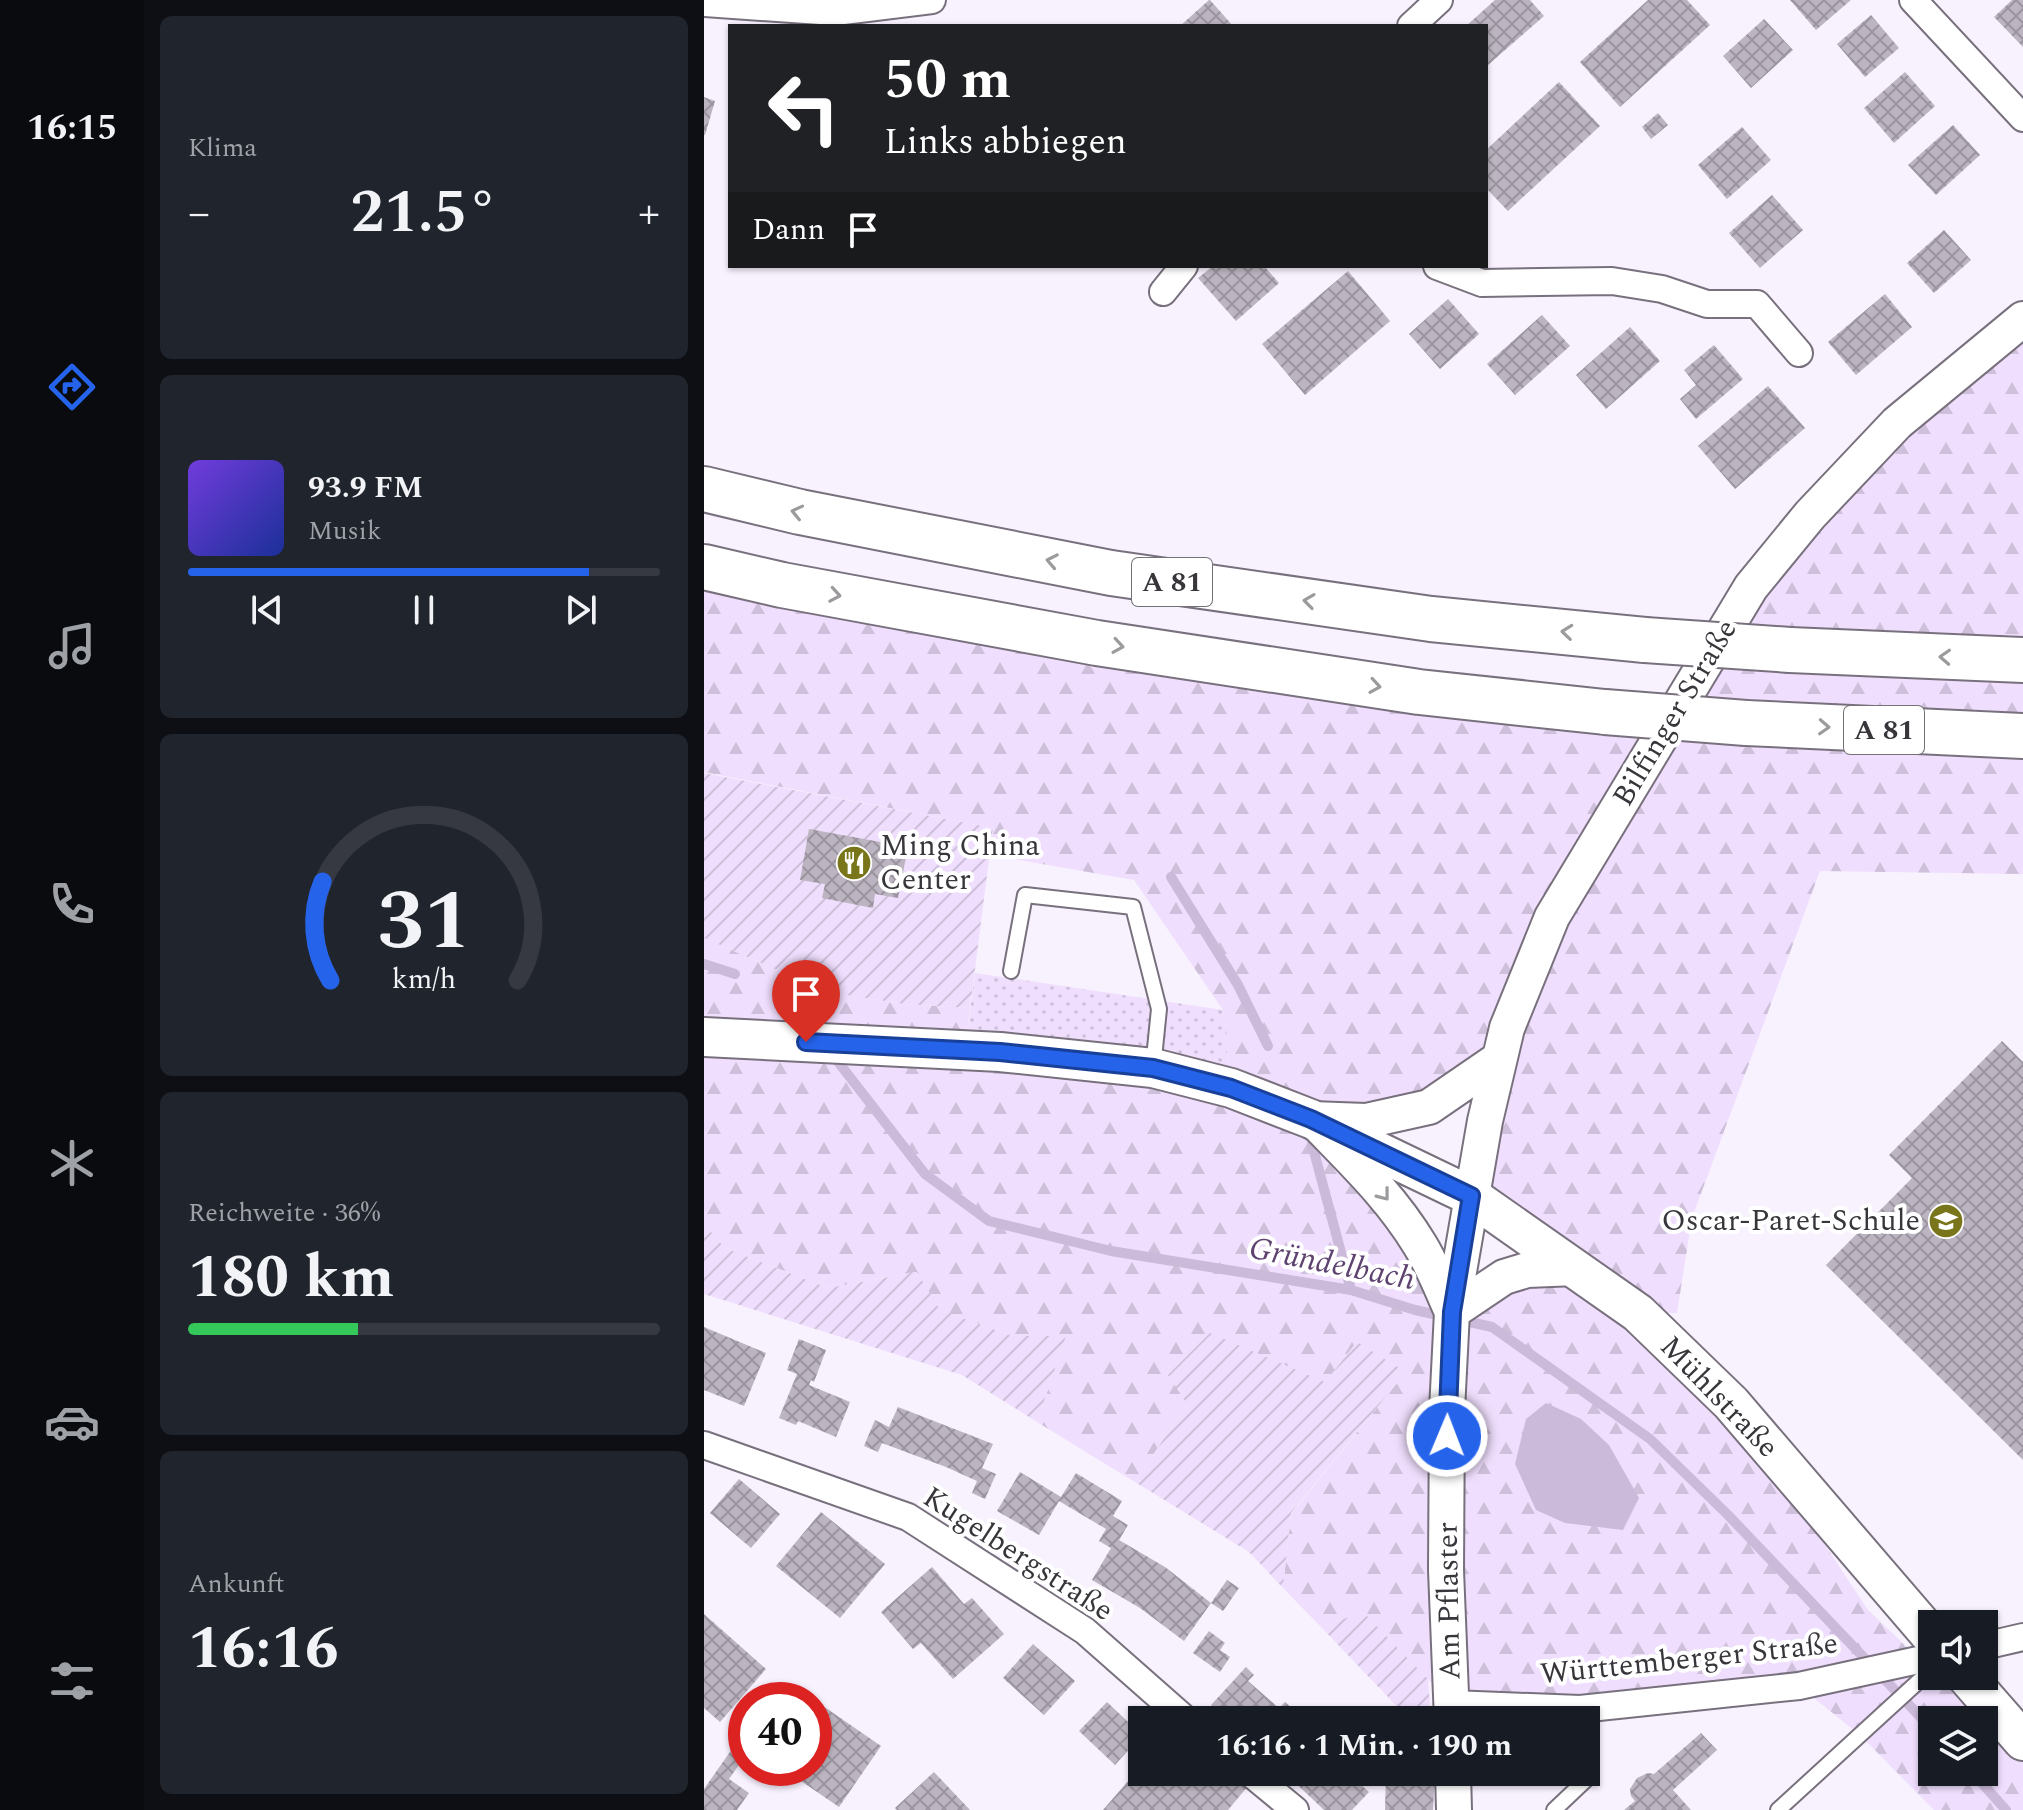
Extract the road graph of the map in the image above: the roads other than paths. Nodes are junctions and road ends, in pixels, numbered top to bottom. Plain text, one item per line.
1 (932, 0) edge
2 (1439, 0) edge
3 (1913, 0) edge
4 (704, 3) edge
5 (1413, 24) edge
6 (2023, 118) edge
7 (1182, 268) edge
8 (1442, 268) edge
9 (1163, 292) dead end
10 (2023, 319) edge
11 (1799, 353) dead end
12 (704, 489) edge
13 (704, 567) edge
14 (2023, 660) edge
15 (2023, 736) edge
16 (1011, 971) dead end
17 (704, 1037) edge
18 (1499, 1059) junction
19 (1153, 1068) junction
20 (1311, 1119) junction
21 (1471, 1196) junction
22 (1576, 1268) junction
23 (1452, 1312) junction
24 (704, 1445) edge
25 (1918, 1621) edge
26 (2023, 1637) edge
27 (1998, 1643) edge
28 (1918, 1669) edge
29 (1918, 1678) edge
30 (1978, 1690) edge
31 (1170, 1706) edge
32 (1452, 1706) edge
33 (1600, 1715) edge
34 (2023, 1741) edge
35 (1266, 1786) edge
36 (1453, 1786) edge
37 (1579, 1786) edge
38 (1295, 1810) edge
39 (1454, 1810) edge
40 (1554, 1810) edge
41 (1778, 1810) edge

1 - 4 street
2 - 5 street
3 - 6 street
7 - 9 street
8 - 11 street
10 - 18 street, Bilfinger Straße
14 -> 12 highway, A 81, bridge
13 -> 15 highway, A 81, bridge
16 - 19 lane
17 - 19 main road, Mühlstraße
18 - 20 street
18 - 21 street, Bilfinger Straße
19 - 20 main road, Mühlstraße
20 - 21 main road, Mühlstraße
20 -> 23 street
21 - 22 main road, Mühlstraße
21 - 23 street, Am Pflaster
22 - 23 street
22 - 25 main road, Mühlstraße
23 - 32 street, Am Pflaster
24 - 31 street, Kugelbergstraße
26 - 27 street
28 - 33 street, Württemberger Straße
29 - 41 lane
30 - 34 main road
35 - 38 street
36 - 39 street
37 - 40 lane

